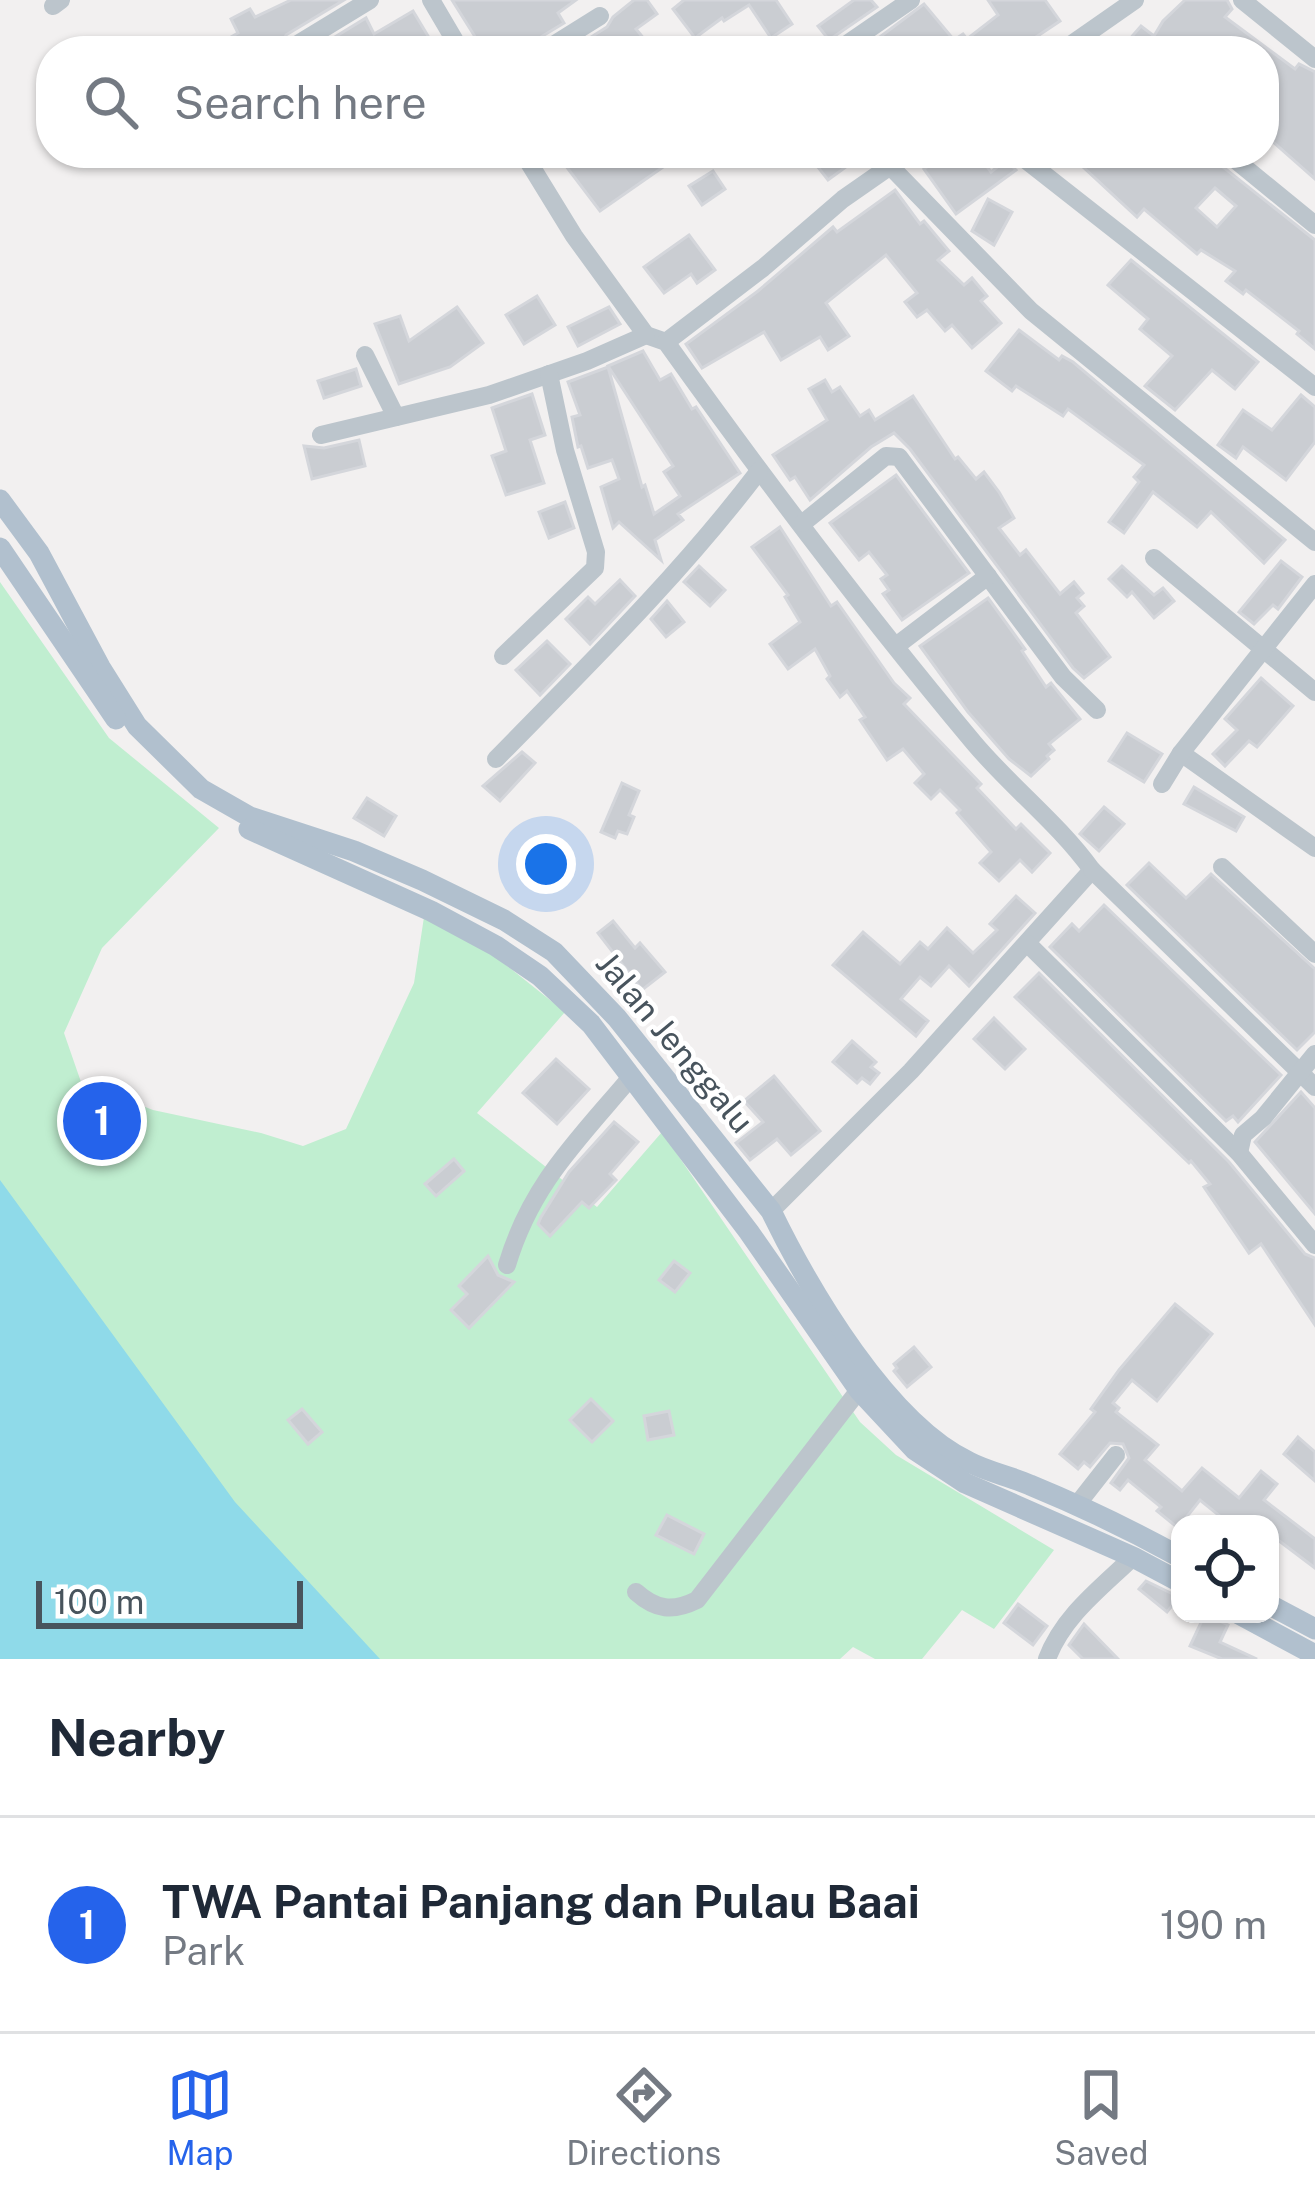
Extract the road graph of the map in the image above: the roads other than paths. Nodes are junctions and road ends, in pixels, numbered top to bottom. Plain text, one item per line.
1 (370, 0) edge
2 (431, 0) edge
3 (911, 0) edge
4 (1136, 0) edge
5 (1242, 0) edge
6 (600, 16) dead end
7 (313, 36) edge
8 (452, 36) edge
9 (568, 36) edge
10 (859, 36) edge
11 (1084, 36) edge
12 (1315, 59) edge
13 (532, 168) edge
14 (886, 168) edge
15 (893, 168) edge
16 (1036, 168) edge
17 (1245, 168) edge
18 (1315, 225) edge
19 (646, 334) junction
20 (666, 342) junction
21 (365, 355) dead end
22 (549, 374) junction
23 (1315, 387) edge
24 (396, 417) junction
25 (321, 435) dead end
26 (759, 471) junction
27 (0, 500) edge
28 (803, 524) junction
29 (1315, 542) edge
30 (0, 548) edge
31 (1154, 558) dead end
32 (988, 576) junction
33 (1315, 584) edge
34 (896, 646) junction
35 (1262, 650) junction
36 (503, 656) dead end
37 (1315, 692) edge
38 (1097, 710) dead end
39 (132, 729) junction
40 (1181, 753) junction
41 (496, 759) dead end
42 (1162, 784) dead end
43 (210, 803) junction
44 (1315, 848) edge
45 (1222, 867) dead end
46 (1093, 870) junction
47 (1028, 944) junction
48 (1315, 955) edge
49 (1315, 1054) edge
50 (1300, 1069) junction
51 (631, 1077) junction
52 (1315, 1087) edge
53 (1239, 1153) junction
54 (771, 1211) junction
55 (1315, 1245) edge
56 (507, 1265) dead end
57 (831, 1332) junction
58 (859, 1390) junction
59 (1116, 1456) dead end
60 (1076, 1506) junction
61 (1171, 1553) edge
62 (1133, 1557) junction
63 (1171, 1577) edge
64 (636, 1592) dead end
65 (1279, 1610) edge
66 (1256, 1623) edge
67 (1315, 1629) edge
68 (1315, 1654) edge
69 (1047, 1659) edge

1 - 7 street
2 - 8 street
3 - 10 street
4 - 11 street
5 - 12 street
6 - 9 street
13 - 19 street
14 - 20 street
15 - 29 street
16 - 23 street
17 - 18 street
19 - 20 street
19 - 22 street
20 - 26 street
21 - 24 street
22 - 24 street
22 - 36 street
24 - 25 street
26 - 28 street
26 - 41 street
27 - 39 main road, Jalan Jenggalu
28 - 32 street
28 - 34 street
30 - 39 main road, Jalan Jenggalu
31 - 35 street
32 - 34 street
32 - 38 street
33 - 35 street
34 - 46 street
35 - 37 street
35 - 40 street
39 - 43 main road, Jalan Jenggalu
40 - 42 street
40 - 44 street
43 - 51 main road, Jalan Jenggalu
43 - 54 main road, Jalan Jenggalu
45 - 48 street
46 - 47 street
46 - 50 street
47 - 53 street
47 - 54 street
49 - 50 street
50 - 52 street
50 - 53 street
51 - 56 street
51 - 57 main road, Jalan Jenggalu
53 - 55 street
54 - 57 main road, Jalan Jenggalu
57 - 58 main road, Jalan Jenggalu
57 - 60 main road, Jalan Jenggalu
58 - 62 main road, Jalan Jenggalu
58 - 64 street
59 - 60 street
60 - 61 main road, Jalan Jenggalu
62 - 63 main road, Jalan Jenggalu
62 - 69 street
65 - 67 main road
66 - 68 main road

